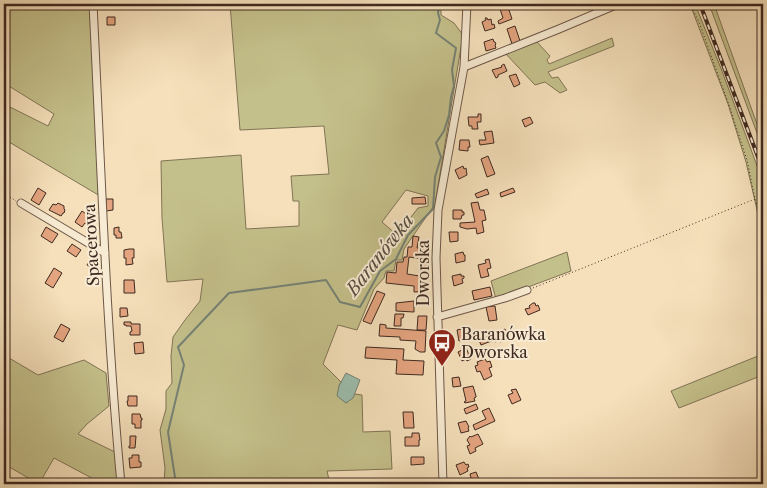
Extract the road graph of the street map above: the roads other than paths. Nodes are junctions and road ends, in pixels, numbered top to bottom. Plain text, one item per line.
1 (93, 4) edge
2 (467, 4) edge
3 (618, 4) edge
4 (464, 66) junction
5 (21, 204) road end
6 (105, 253) junction
7 (527, 290) road end
8 (437, 317) junction
9 (120, 484) edge
10 (443, 484) edge

1 - 6 street, Spacerowa
2 - 4 street, Dworska
3 - 4 street
4 - 8 street, Dworska
5 - 6 street
6 - 9 street, Spacerowa
7 - 8 street
8 - 10 street, Dworska

